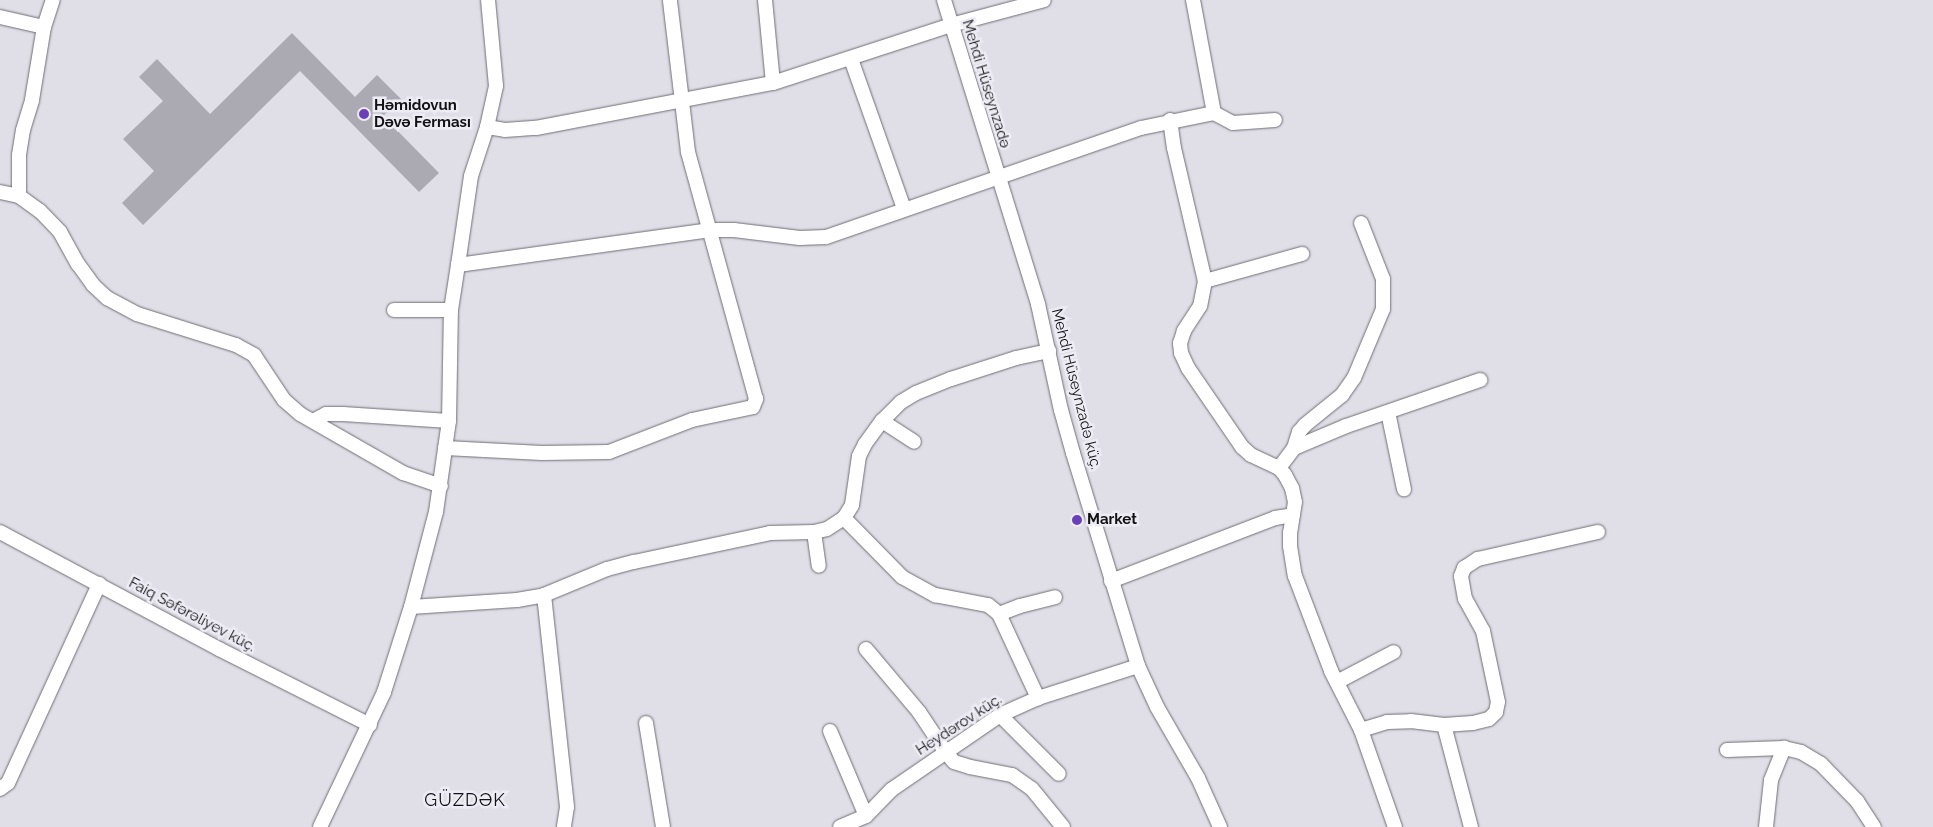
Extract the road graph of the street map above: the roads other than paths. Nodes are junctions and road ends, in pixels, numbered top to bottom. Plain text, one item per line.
1 (53, 0) edge
2 (488, 0) edge
3 (670, 0) edge
4 (765, 0) edge
5 (944, 0) edge
6 (1044, 0) edge
7 (1193, 0) edge
8 (0, 18) edge
9 (951, 25) junction
10 (44, 27) junction
11 (851, 59) junction
12 (773, 83) junction
13 (681, 101) junction
14 (1214, 113) junction
15 (1170, 120) junction
16 (1275, 120) dead end
17 (487, 127) junction
18 (998, 176) junction
19 (0, 192) edge
20 (18, 196) junction
21 (904, 209) junction
22 (1361, 223) dead end
23 (711, 230) junction
24 (1302, 254) dead end
25 (458, 265) junction
26 (1205, 281) junction
27 (394, 310) dead end
28 (451, 310) junction
29 (1049, 351) junction
30 (1480, 380) dead end
31 (1388, 412) junction
32 (313, 421) junction
33 (449, 421) junction
34 (882, 421) junction
35 (914, 442) dead end
36 (445, 448) junction
37 (1294, 448) junction
38 (1279, 468) junction
39 (441, 486) junction
40 (1404, 489) dead end
41 (1293, 515) junction
42 (844, 518) junction
43 (0, 532) edge
44 (814, 532) junction
45 (1598, 532) dead end
46 (818, 566) dead end
47 (1112, 581) junction
48 (99, 584) junction
49 (544, 595) junction
50 (1055, 597) dead end
51 (411, 607) junction
52 (999, 614) junction
53 (866, 649) dead end
54 (1394, 652) dead end
55 (1138, 666) junction
56 (1337, 682) junction
57 (1038, 698) junction
58 (1000, 715) junction
59 (646, 723) dead end
60 (370, 725) junction
61 (1444, 725) junction
62 (1361, 730) junction
63 (830, 731) dead end
64 (1784, 748) junction
65 (1727, 750) dead end
66 (945, 751) junction
67 (1059, 774) dead end
68 (0, 789) edge
69 (866, 816) junction
70 (320, 827) edge
71 (564, 827) edge
72 (663, 827) edge
73 (840, 827) edge
74 (1064, 827) edge
75 (1220, 827) edge
76 (1395, 827) edge
77 (1471, 827) edge
78 (1766, 827) edge
79 (1874, 827) edge

1 - 10 street
2 - 17 street
3 - 13 street
4 - 12 street
5 - 9 street, Mehdi Hüseynzadə
6 - 9 street
7 - 14 street
8 - 10 street
9 - 11 street
9 - 18 street, Mehdi Hüseynzadə
10 - 20 street
11 - 12 street
11 - 21 street
12 - 13 street
13 - 17 street
13 - 23 street
14 - 15 street
14 - 16 street
15 - 18 street
15 - 26 street
17 - 25 street
18 - 21 street
18 - 29 street, Mehdi Hüseynzadə küç.
19 - 20 street
20 - 32 street
21 - 23 street
22 - 37 street
23 - 25 street
23 - 36 street
24 - 26 street
25 - 28 street
26 - 38 street
27 - 28 street
28 - 33 street
29 - 34 street
29 - 47 street, Mehdi Hüseynzadə küç.
30 - 31 street
31 - 37 street
31 - 40 street
32 - 33 street
32 - 39 street
33 - 36 street
34 - 35 street
34 - 42 street
36 - 39 street
37 - 38 street
38 - 41 street
39 - 51 street
41 - 47 street
41 - 56 street
42 - 44 street
42 - 52 street
43 - 48 street, Faiq Səfərəliyev küç.
44 - 46 street
44 - 49 street
45 - 61 street
47 - 55 street, Mehdi Hüseynzadə küç.
48 - 60 street, Faiq Səfərəliyev küç.
48 - 68 street
49 - 51 street
49 - 71 street
50 - 52 street
51 - 60 street
52 - 57 street
53 - 66 street
54 - 56 street
55 - 57 street, Heydərov küç.
55 - 75 street, Mehdi Hüseynzadə küç.
56 - 62 street
57 - 58 street, Heydərov küç.
58 - 66 street, Heydərov küç.
58 - 67 street
59 - 72 street
60 - 70 street
61 - 62 street
61 - 77 street
62 - 76 street
63 - 69 street
64 - 65 street
64 - 78 street
64 - 79 street
66 - 69 street, Heydərov küç.
66 - 74 street
69 - 73 street, Heydərov küç.

